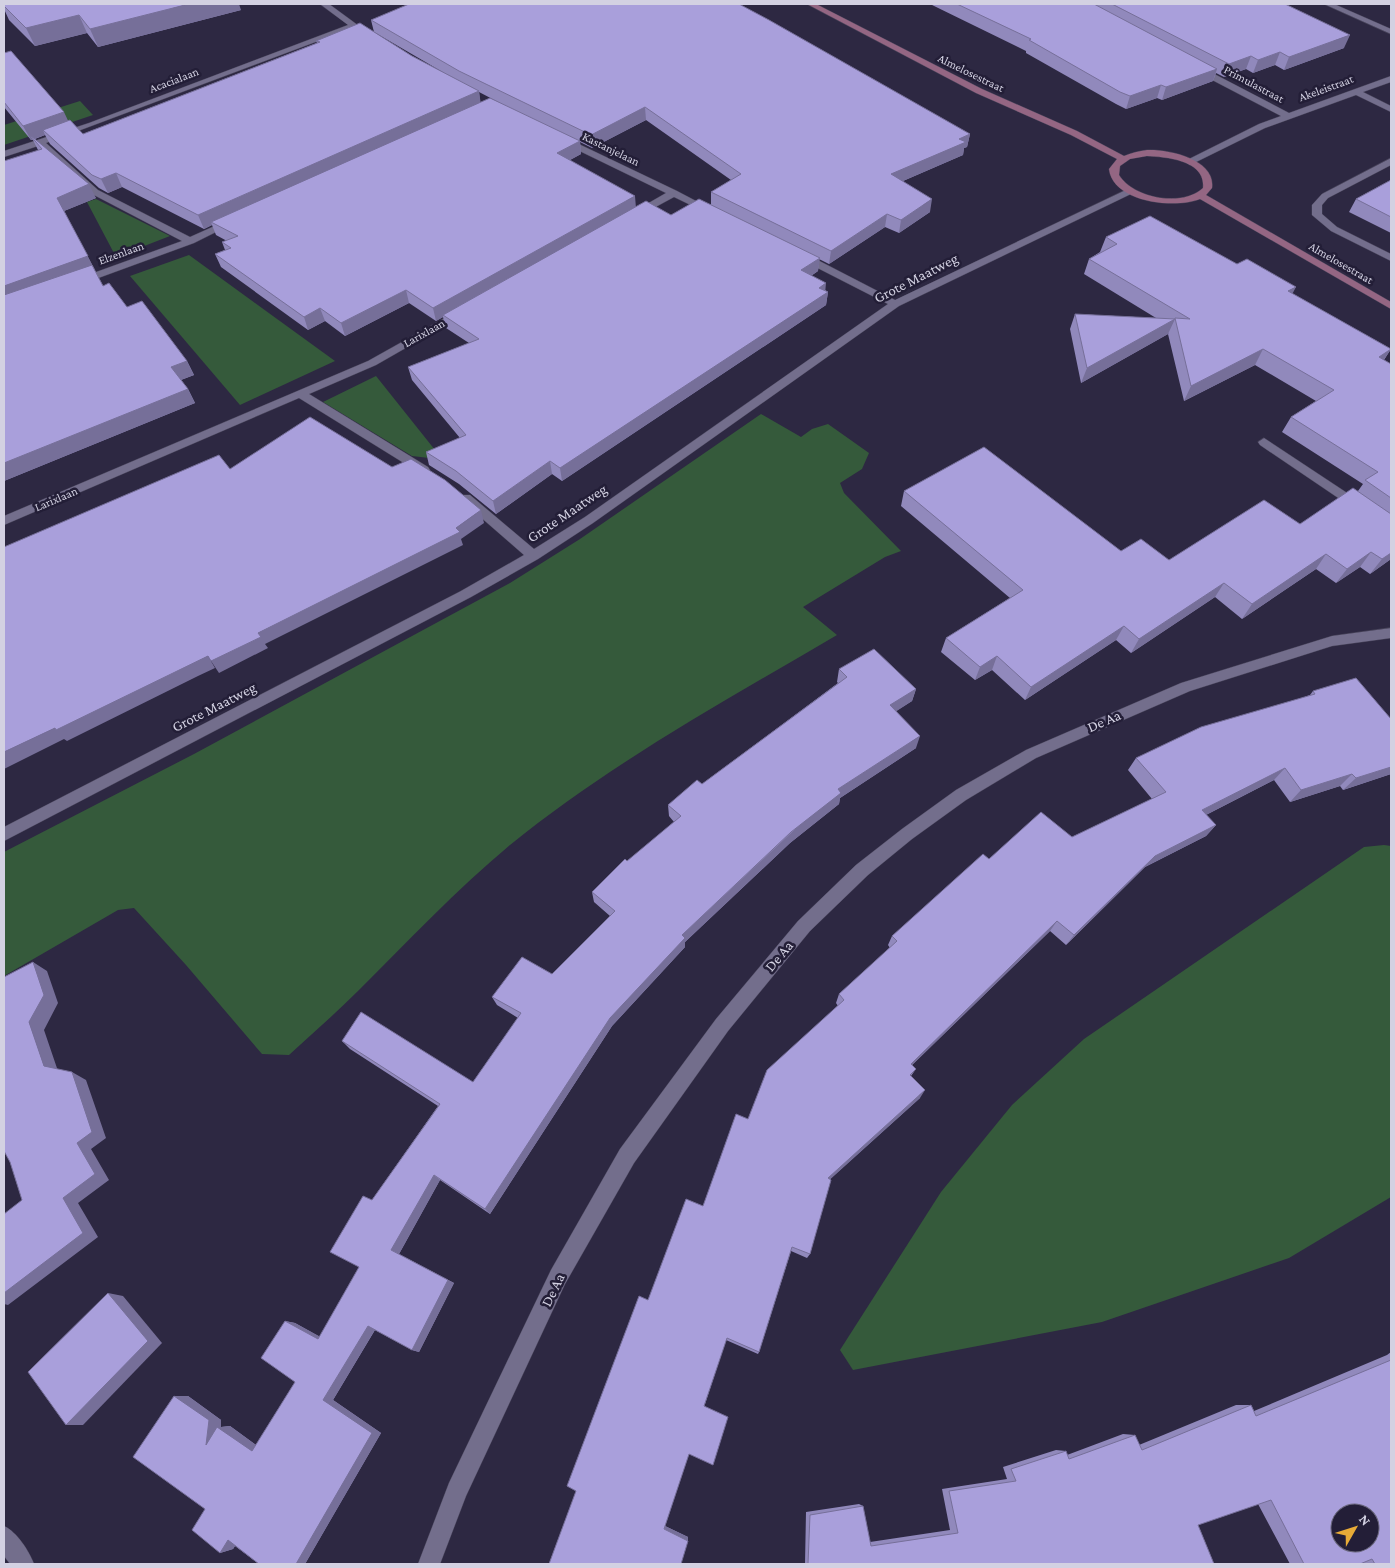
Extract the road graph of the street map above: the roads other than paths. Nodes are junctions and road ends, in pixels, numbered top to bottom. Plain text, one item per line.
1 (324, 4) edge
2 (811, 4) edge
3 (1328, 4) edge
4 (352, 26) junction
5 (1391, 32) edge
6 (377, 43) edge
7 (1186, 62) edge
8 (1391, 79) edge
9 (1355, 91) junction
10 (1391, 109) edge
11 (1287, 116) junction
12 (552, 134) edge
13 (40, 143) junction
14 (4, 154) edge
15 (1123, 159) junction
16 (1391, 161) edge
17 (1190, 162) junction
18 (1130, 191) junction
19 (674, 193) junction
20 (1200, 195) junction
21 (718, 215) edge
22 (244, 217) edge
23 (622, 222) edge
24 (190, 241) junction
25 (790, 250) edge
26 (1391, 258) edge
27 (69, 285) edge
28 (895, 304) junction
29 (475, 305) edge
30 (1391, 306) edge
31 (302, 394) junction
32 (1264, 442) dead end
33 (437, 478) edge
34 (454, 488) edge
35 (4, 521) edge
36 (1391, 528) edge
37 (533, 556) junction
38 (1391, 633) edge
39 (4, 834) edge
40 (4, 1537) edge
41 (23, 1564) edge
42 (429, 1564) edge

1 - 4 street
2 - 15 street, Almelosestraat
3 - 5 street
4 - 6 street
4 - 13 street, Acacialaan
7 - 11 street, Primulastraat
8 - 9 street, Akeleistraat
9 - 10 street
9 - 11 street, Akeleistraat
11 - 17 street, Akeleistraat
12 - 19 street, Kastanjelaan
13 - 14 street, Acacialaan
13 - 24 street, Elzenlaan
15 - 17 street
15 - 18 street
16 - 26 street
17 - 20 street
18 - 20 street
18 - 28 street, Grote Maatweg
19 - 21 street, Kastanjelaan
19 - 23 street
20 - 30 street, Almelosestraat
22 - 24 street, Elzenlaan
24 - 27 street, Elzenlaan
25 - 28 street
28 - 37 street, Grote Maatweg
29 - 31 street, Larixlaan
31 - 33 street
31 - 35 street, Larixlaan
32 - 36 street
34 - 37 street
37 - 39 street, Grote Maatweg
38 - 42 street, De Aa
40 - 41 street

